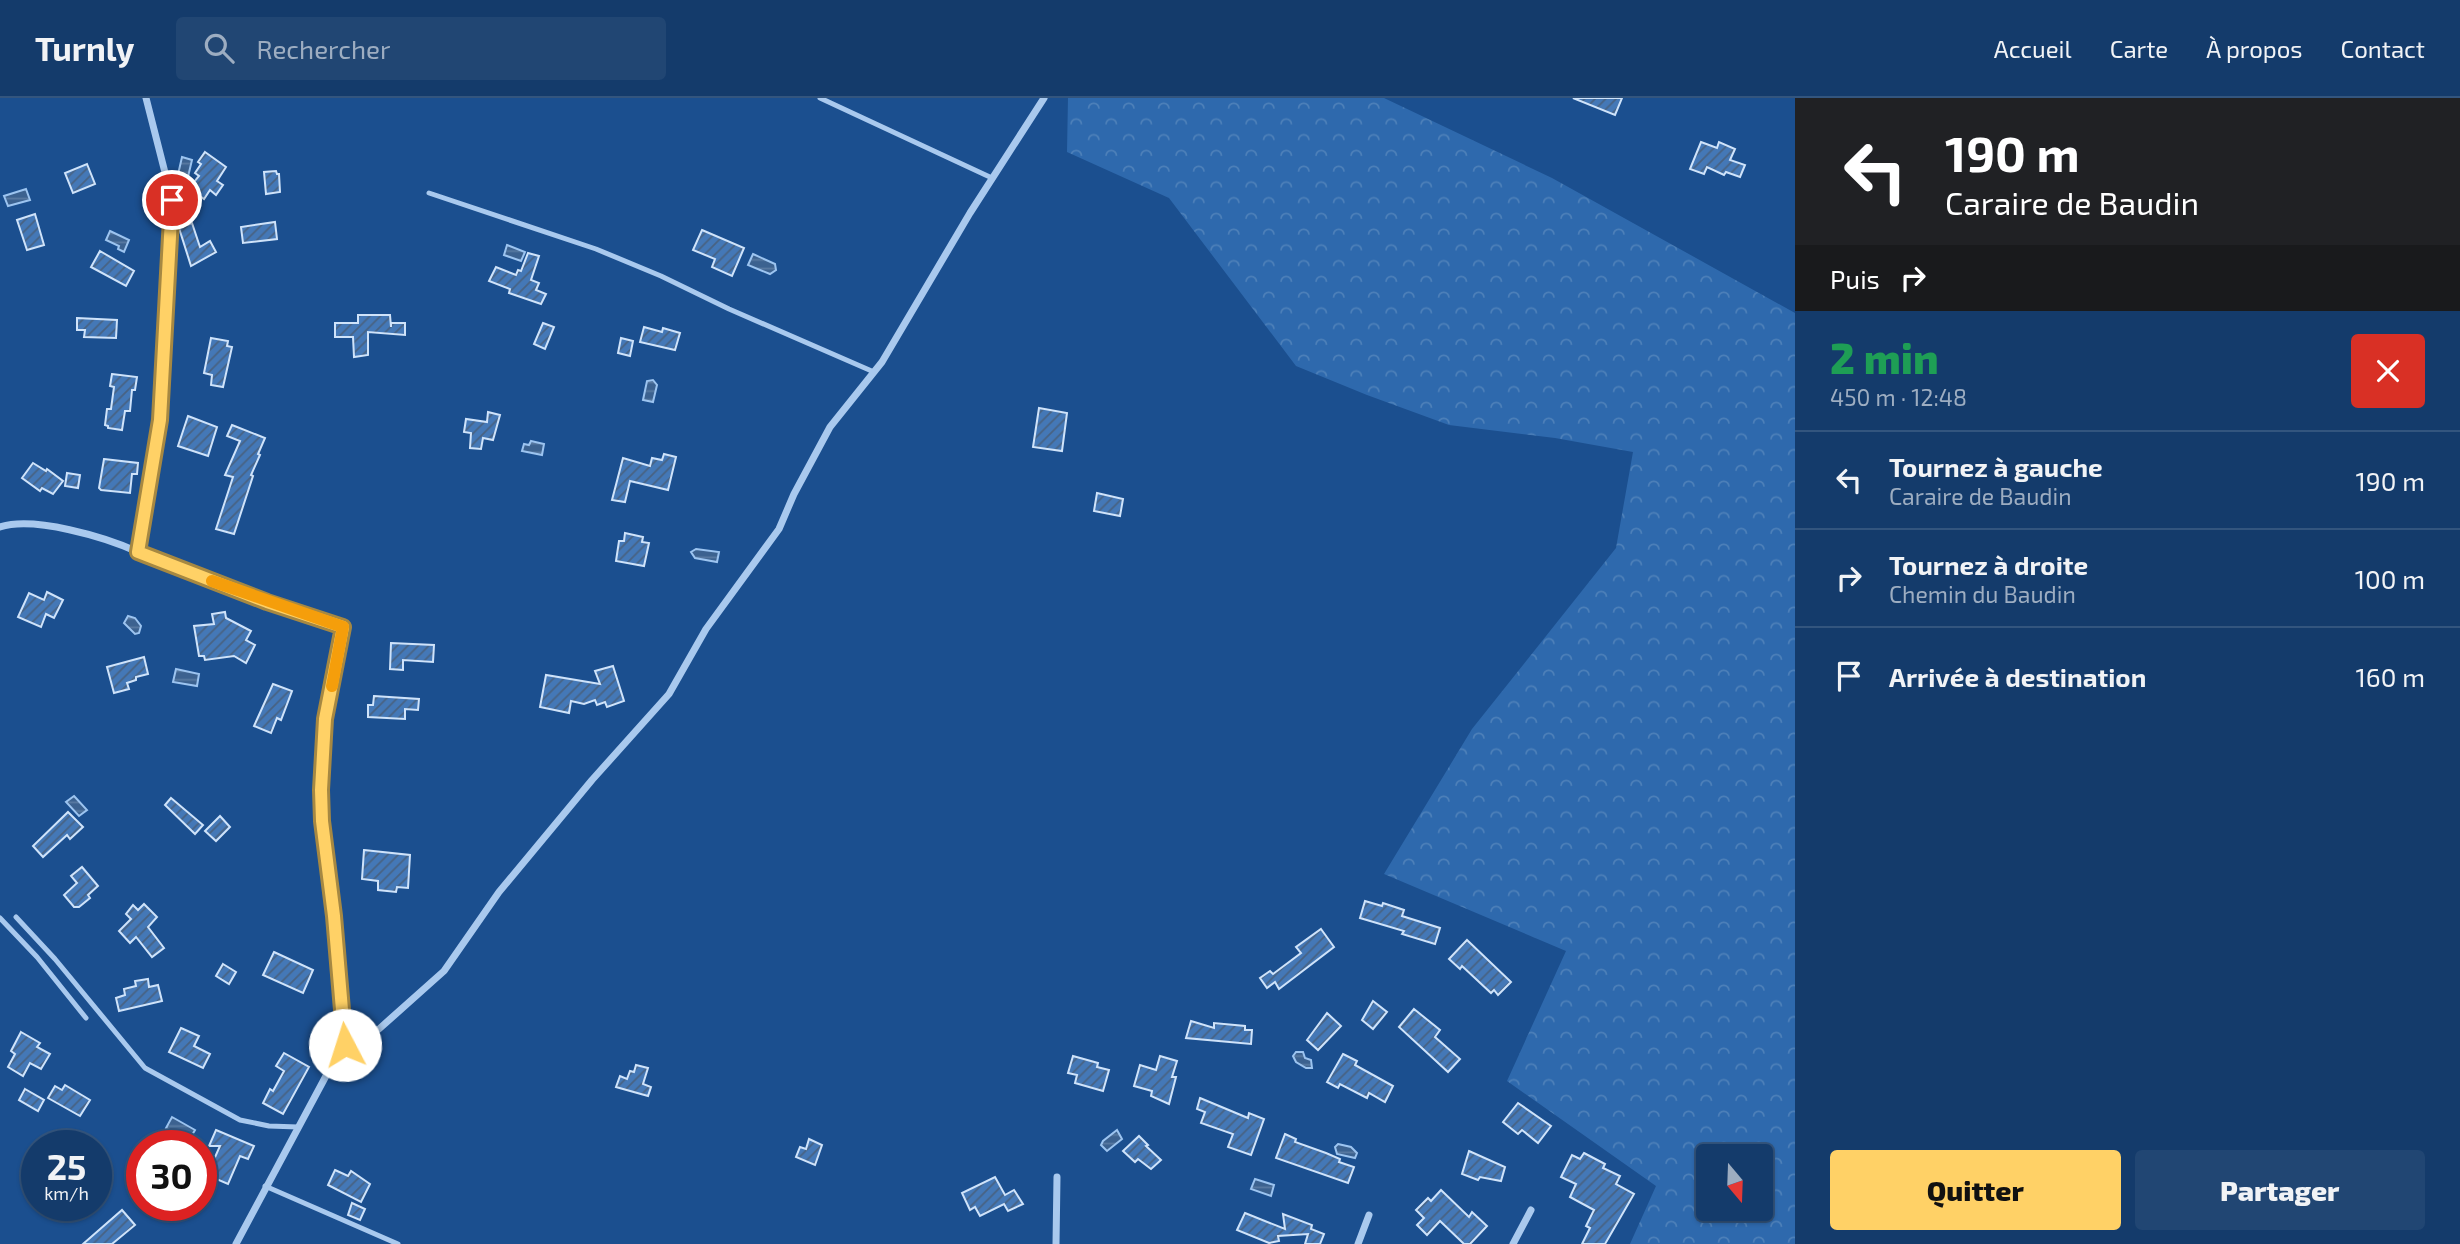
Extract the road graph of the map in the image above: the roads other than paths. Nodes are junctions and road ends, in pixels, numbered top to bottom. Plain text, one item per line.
1 (146, 98) edge
2 (820, 98) edge
3 (1044, 98) edge
4 (992, 178) junction
5 (429, 193) dead end
6 (874, 372) junction
7 (0, 527) edge
8 (138, 552) junction
9 (16, 917) dead end
10 (0, 918) edge
11 (86, 1018) dead end
12 (345, 1045) junction
13 (298, 1127) junction
14 (1057, 1177) dead end
15 (265, 1186) junction
16 (1531, 1209) dead end
17 (1369, 1215) dead end
18 (236, 1244) edge
19 (398, 1244) edge
20 (1056, 1244) edge
21 (1358, 1244) edge
22 (1513, 1244) edge

1 - 8 street
2 - 4 lane
3 - 4 street
4 - 6 street
5 - 6 lane
6 - 12 street
7 - 8 street
8 - 12 street
9 - 13 lane
10 - 11 lane
12 - 13 street
13 - 15 street
14 - 20 street
15 - 18 street
15 - 19 lane
16 - 22 street
17 - 21 street

